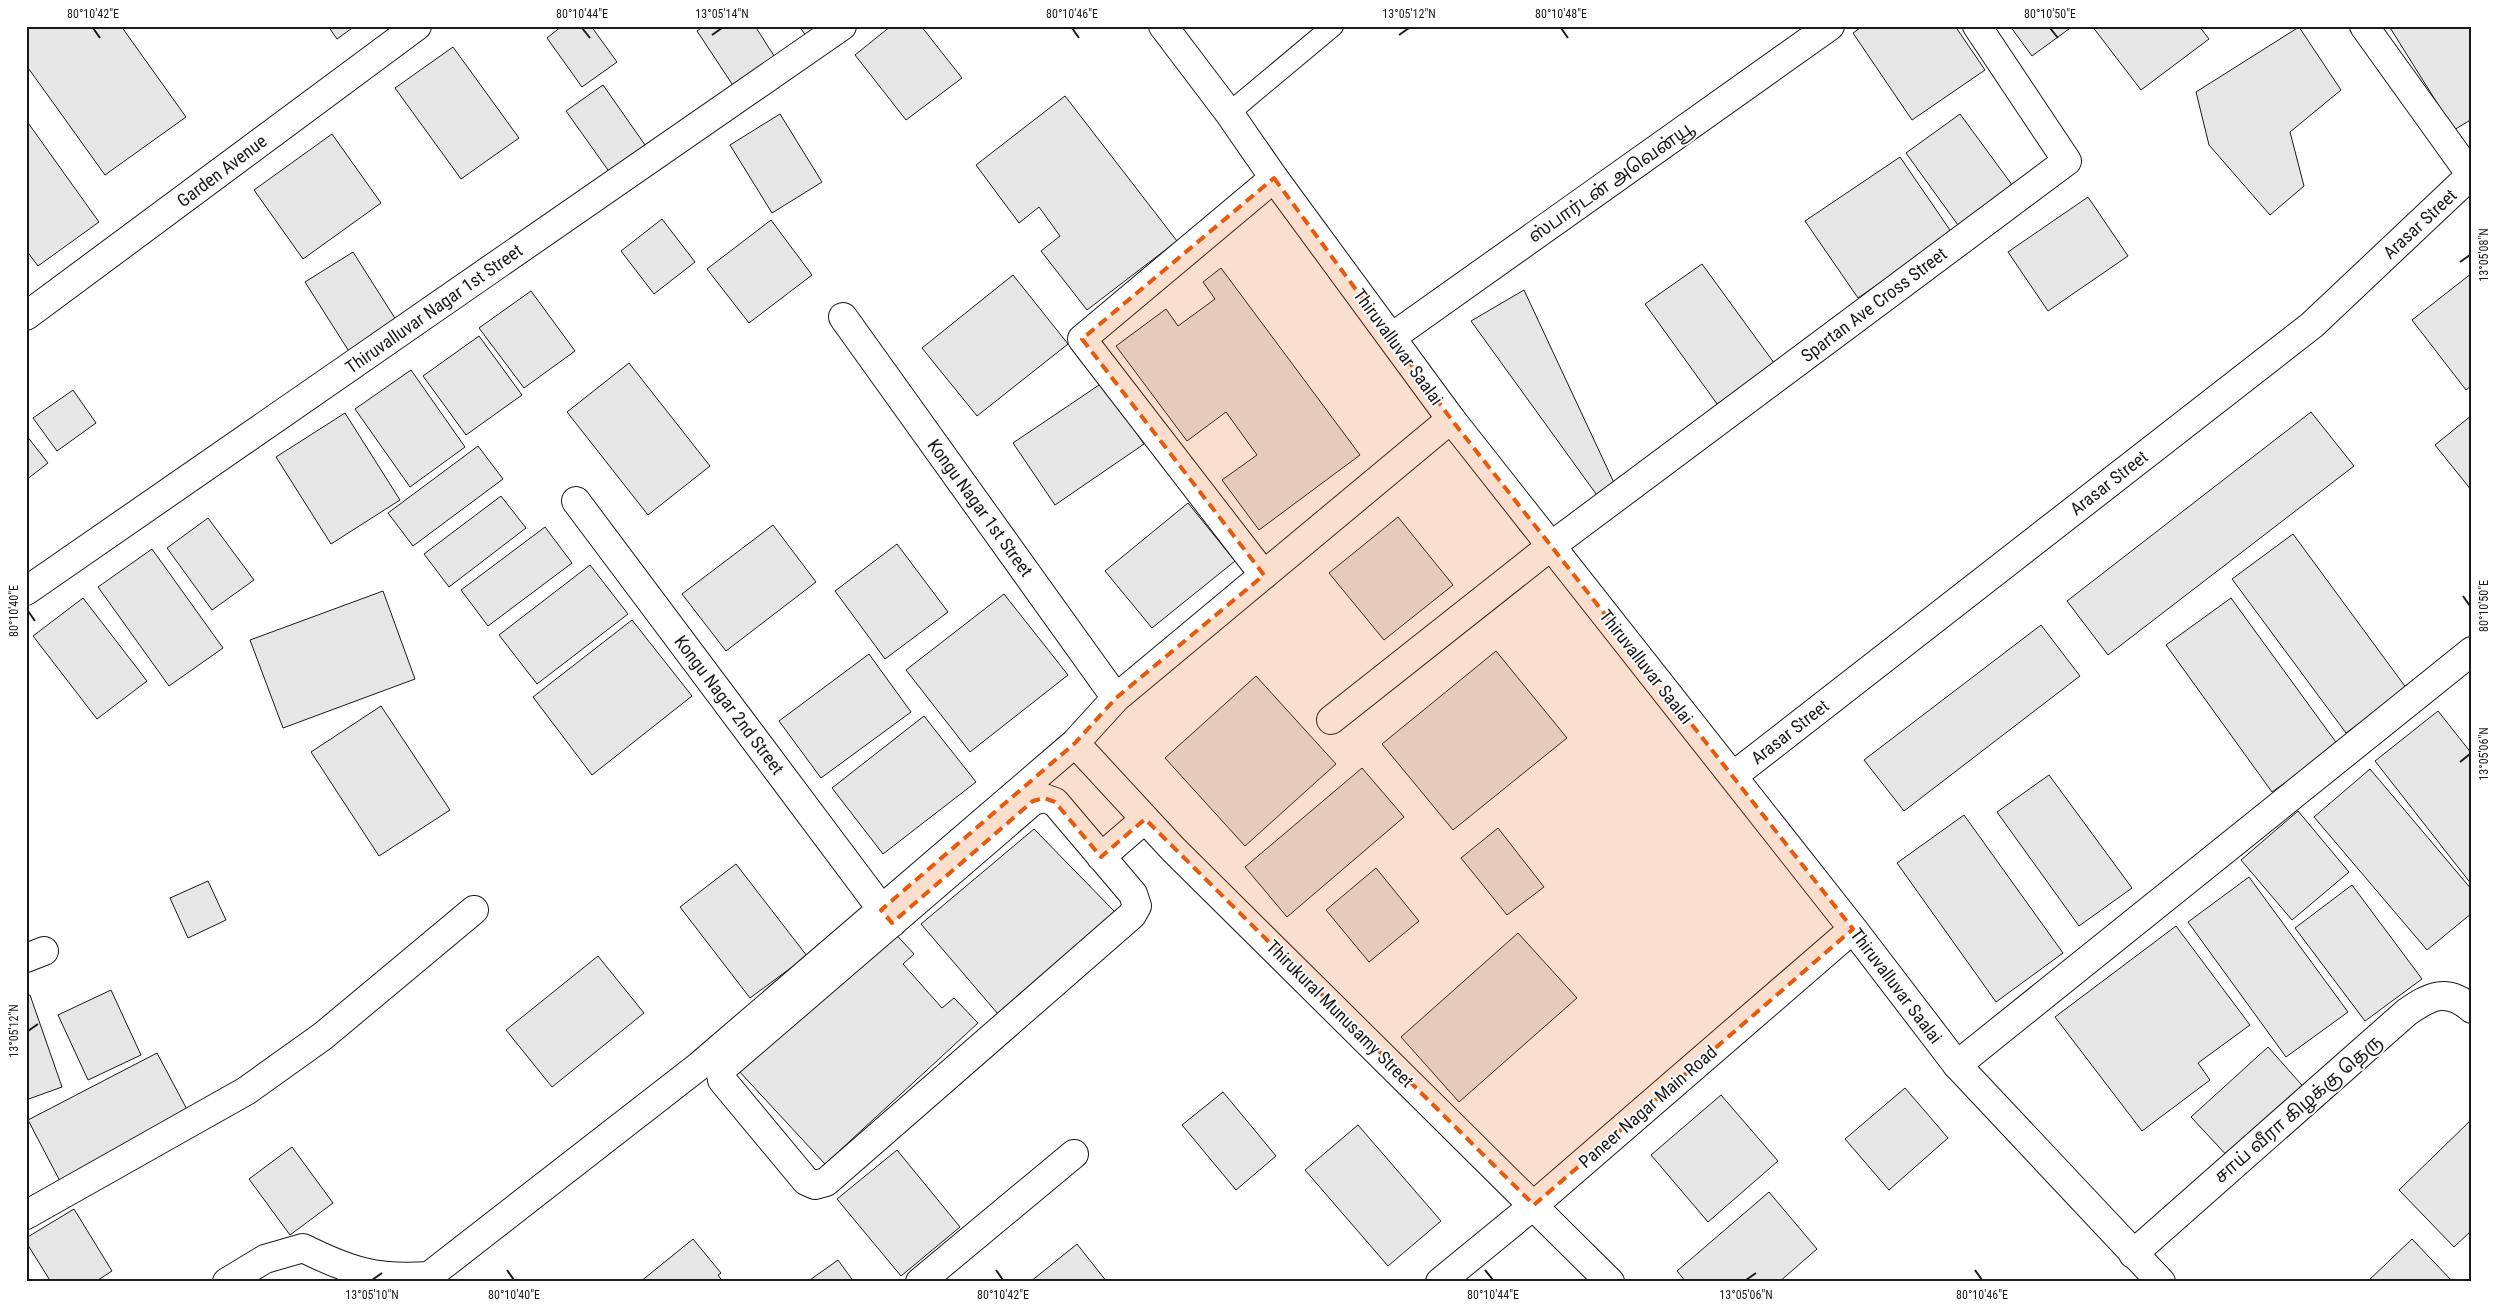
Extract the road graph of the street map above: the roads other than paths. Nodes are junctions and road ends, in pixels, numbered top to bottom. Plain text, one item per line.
1 (417, 26) edge
2 (842, 26) edge
3 (1163, 26) edge
4 (1334, 26) edge
5 (1830, 26) edge
6 (1977, 26) edge
7 (2364, 26) edge
8 (1229, 113) junction
9 (2471, 175) edge
10 (1274, 178) junction
11 (26, 316) edge
12 (843, 317) dead end
13 (1392, 337) junction
14 (1451, 419) junction
15 (576, 501) dead end
16 (1551, 546) junction
17 (1264, 575) junction
18 (26, 591) edge
19 (2472, 651) edge
20 (1116, 698) junction
21 (1331, 720) dead end
22 (1075, 742) junction
23 (1733, 776) junction
24 (1145, 819) junction
25 (1101, 857) junction
26 (474, 910) dead end
27 (887, 916) junction
28 (1853, 929) junction
29 (2472, 1009) edge
30 (1957, 1065) junction
31 (1074, 1154) dead end
32 (1534, 1205) junction
33 (26, 1216) edge
34 (2133, 1254) junction
35 (227, 1282) edge
36 (920, 1282) edge
37 (1440, 1282) edge
38 (1610, 1282) edge
39 (2161, 1282) edge

1 - 11 street, Garden Avenue
2 - 18 street, Thiruvalluvar Nagar 1st Street
3 - 8 street, Thiruvalluvar Saalai
4 - 8 lane
5 - 13 street, ஸ்பார்டன் அவென்யூ
6 - 16 street, Spartan Ave Cross Street
7 - 9 street
8 - 10 street, Thiruvalluvar Saalai
9 - 23 street, Arasar Street
10 - 13 street, Thiruvalluvar Saalai
10 - 17 street
12 - 20 street, Kongu Nagar 1st Street
13 - 14 street, Thiruvalluvar Saalai
14 - 16 street, Thiruvalluvar Saalai
14 - 17 street
15 - 27 street, Kongu Nagar 2nd Street
16 - 21 street
16 - 23 street, Thiruvalluvar Saalai
17 - 20 street
19 - 30 street
20 - 22 street
22 - 24 street, Thirukural Munusamy Street
22 - 27 street
23 - 28 street, Thiruvalluvar Saalai
24 - 25 street
24 - 32 street, Thirukural Munusamy Street
25 - 27 street
25 - 27 street
26 - 33 street
27 - 35 street
28 - 30 street, Thiruvalluvar Saalai
28 - 32 street, Paneer Nagar Main Road
29 - 34 street, சாய் வீரா கிழக்கு தெரு
30 - 34 street, Thiruvalluvar Saalai
31 - 36 street
32 - 37 street, Paneer Nagar Main Road
32 - 38 street, Thirukural Munusamy Street
34 - 39 street, Thiruvalluvar Saalai

